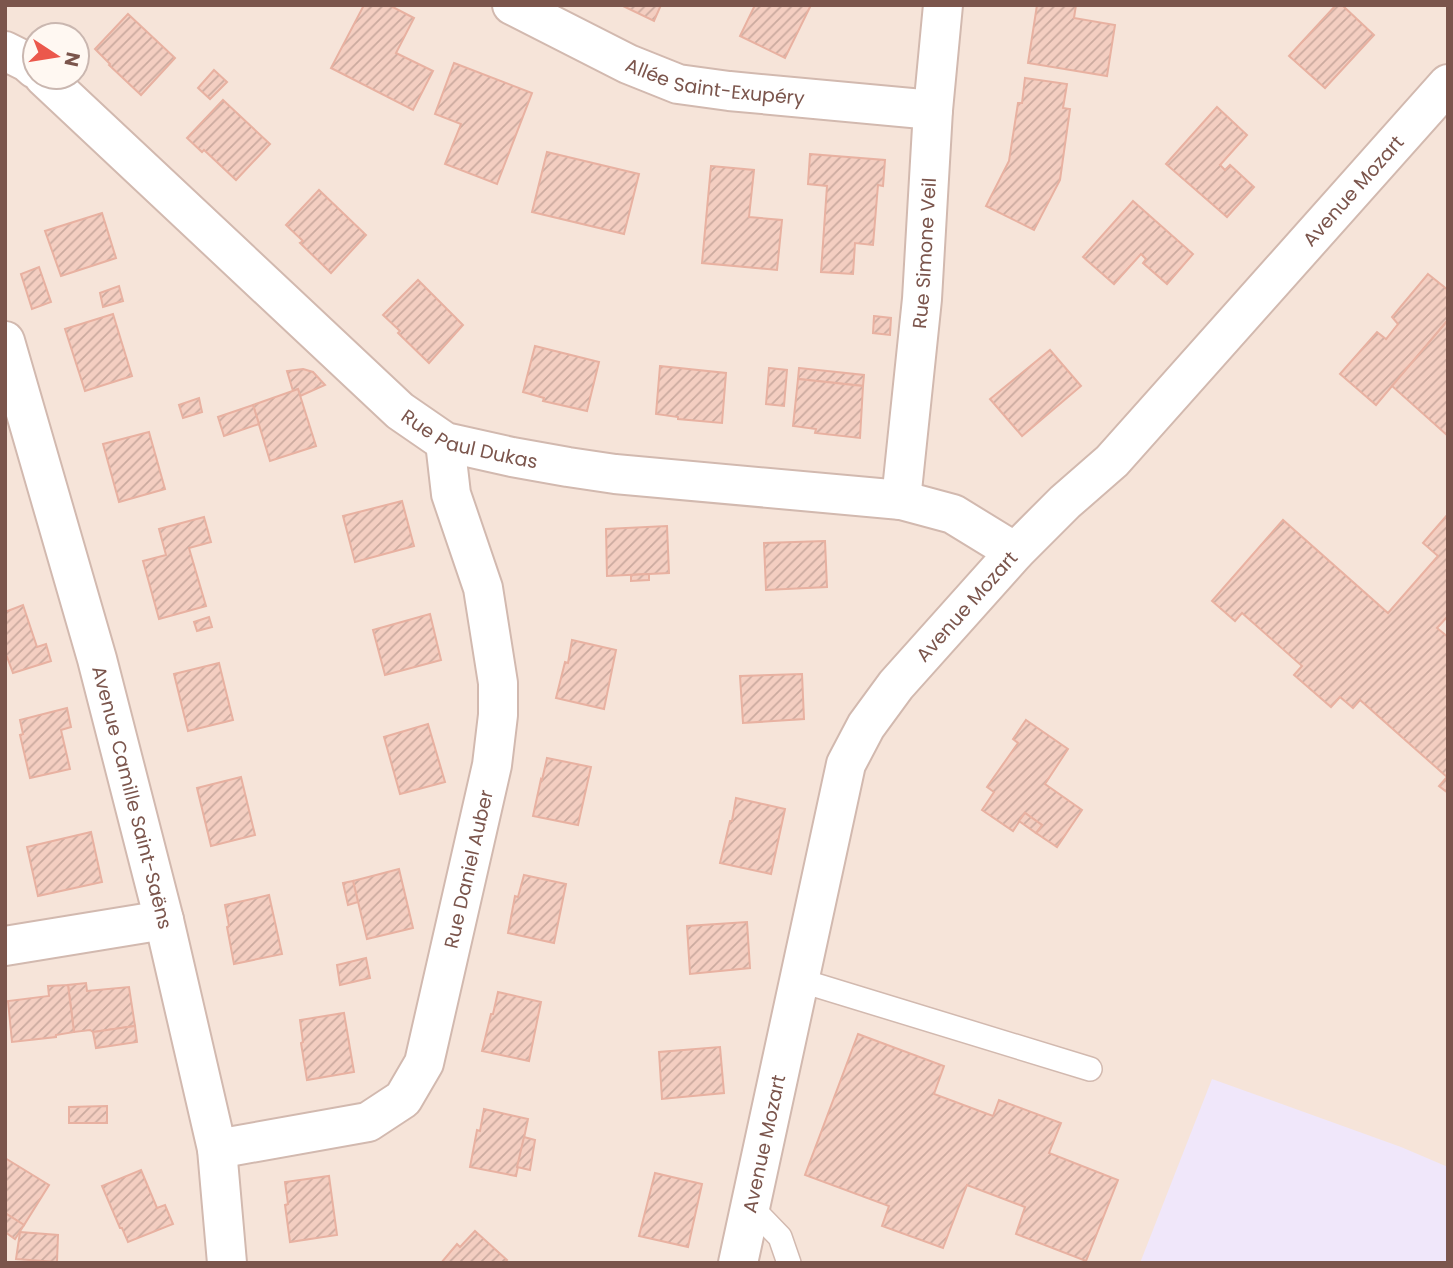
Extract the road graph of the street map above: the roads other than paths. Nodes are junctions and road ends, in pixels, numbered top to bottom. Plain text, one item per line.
1 (512, 5) edge
2 (943, 5) edge
3 (5, 51) edge
4 (21, 59) edge
5 (1448, 84) edge
6 (59, 91) edge
7 (933, 110) junction
8 (5, 341) edge
9 (445, 442) junction
10 (901, 500) junction
11 (1015, 552) junction
12 (163, 920) junction
13 (5, 946) edge
14 (799, 979) junction
15 (1090, 1069) dead end
16 (217, 1149) junction
17 (750, 1206) junction
18 (227, 1263) edge
19 (738, 1263) edge
20 (789, 1263) edge

1 - 7 street, Allée Saint-Exupéry
2 - 7 street, Rue Simone Veil
3 - 4 street
5 - 11 street, Avenue Mozart
6 - 9 street, Rue Paul Dukas
7 - 10 street, Rue Simone Veil
8 - 12 street, Avenue Camille Saint-Saëns
9 - 10 street, Rue Paul Dukas
9 - 16 street, Rue Daniel Auber
10 - 11 street, Rue Paul Dukas
11 - 14 street, Avenue Mozart
12 - 13 street
12 - 16 street, Avenue Camille Saint-Saëns
14 - 15 lane
14 - 17 street, Avenue Mozart
16 - 18 street, Avenue Camille Saint-Saëns
17 - 19 street, Avenue Mozart
17 - 20 lane

